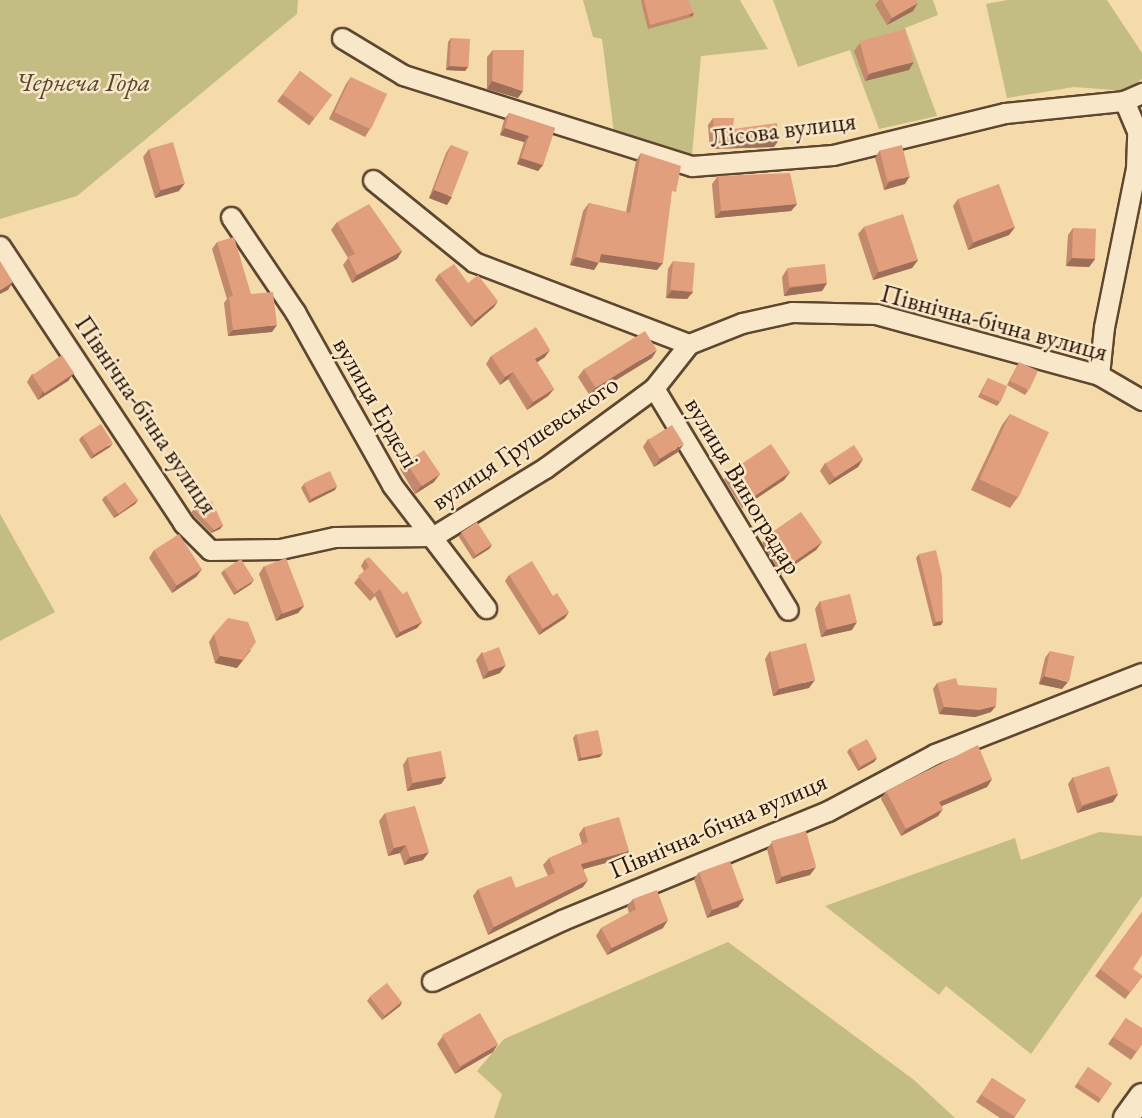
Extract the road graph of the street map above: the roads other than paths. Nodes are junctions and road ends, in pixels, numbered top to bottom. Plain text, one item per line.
1 (342, 38) dead end
2 (1133, 97) edge
3 (373, 180) dead end
4 (231, 217) dead end
5 (0, 246) edge
6 (689, 345) junction
7 (1099, 375) junction
8 (653, 388) junction
9 (1142, 400) edge
10 (434, 536) junction
11 (325, 539) joint
12 (486, 608) dead end
13 (788, 610) dead end
14 (1142, 673) edge
15 (432, 981) dead end
16 (1142, 1096) edge
17 (1126, 1118) edge

1 - 2 street, Лісова вулиця
2 - 7 street
3 - 6 street
4 - 10 street, вулиця Ерделі
5 - 11 street, Північна-бічна вулиця
6 - 7 street, Північна-бічна вулиця
6 - 8 street, вулиця Грушевського
7 - 9 street, Північна-бічна вулиця
8 - 10 street, вулиця Грушевського
8 - 13 street, вулиця Виноградар
10 - 11 street, вулиця Грушевського
10 - 12 street, вулиця Ерделі
14 - 15 street, Північна-бічна вулиця
16 - 17 street

